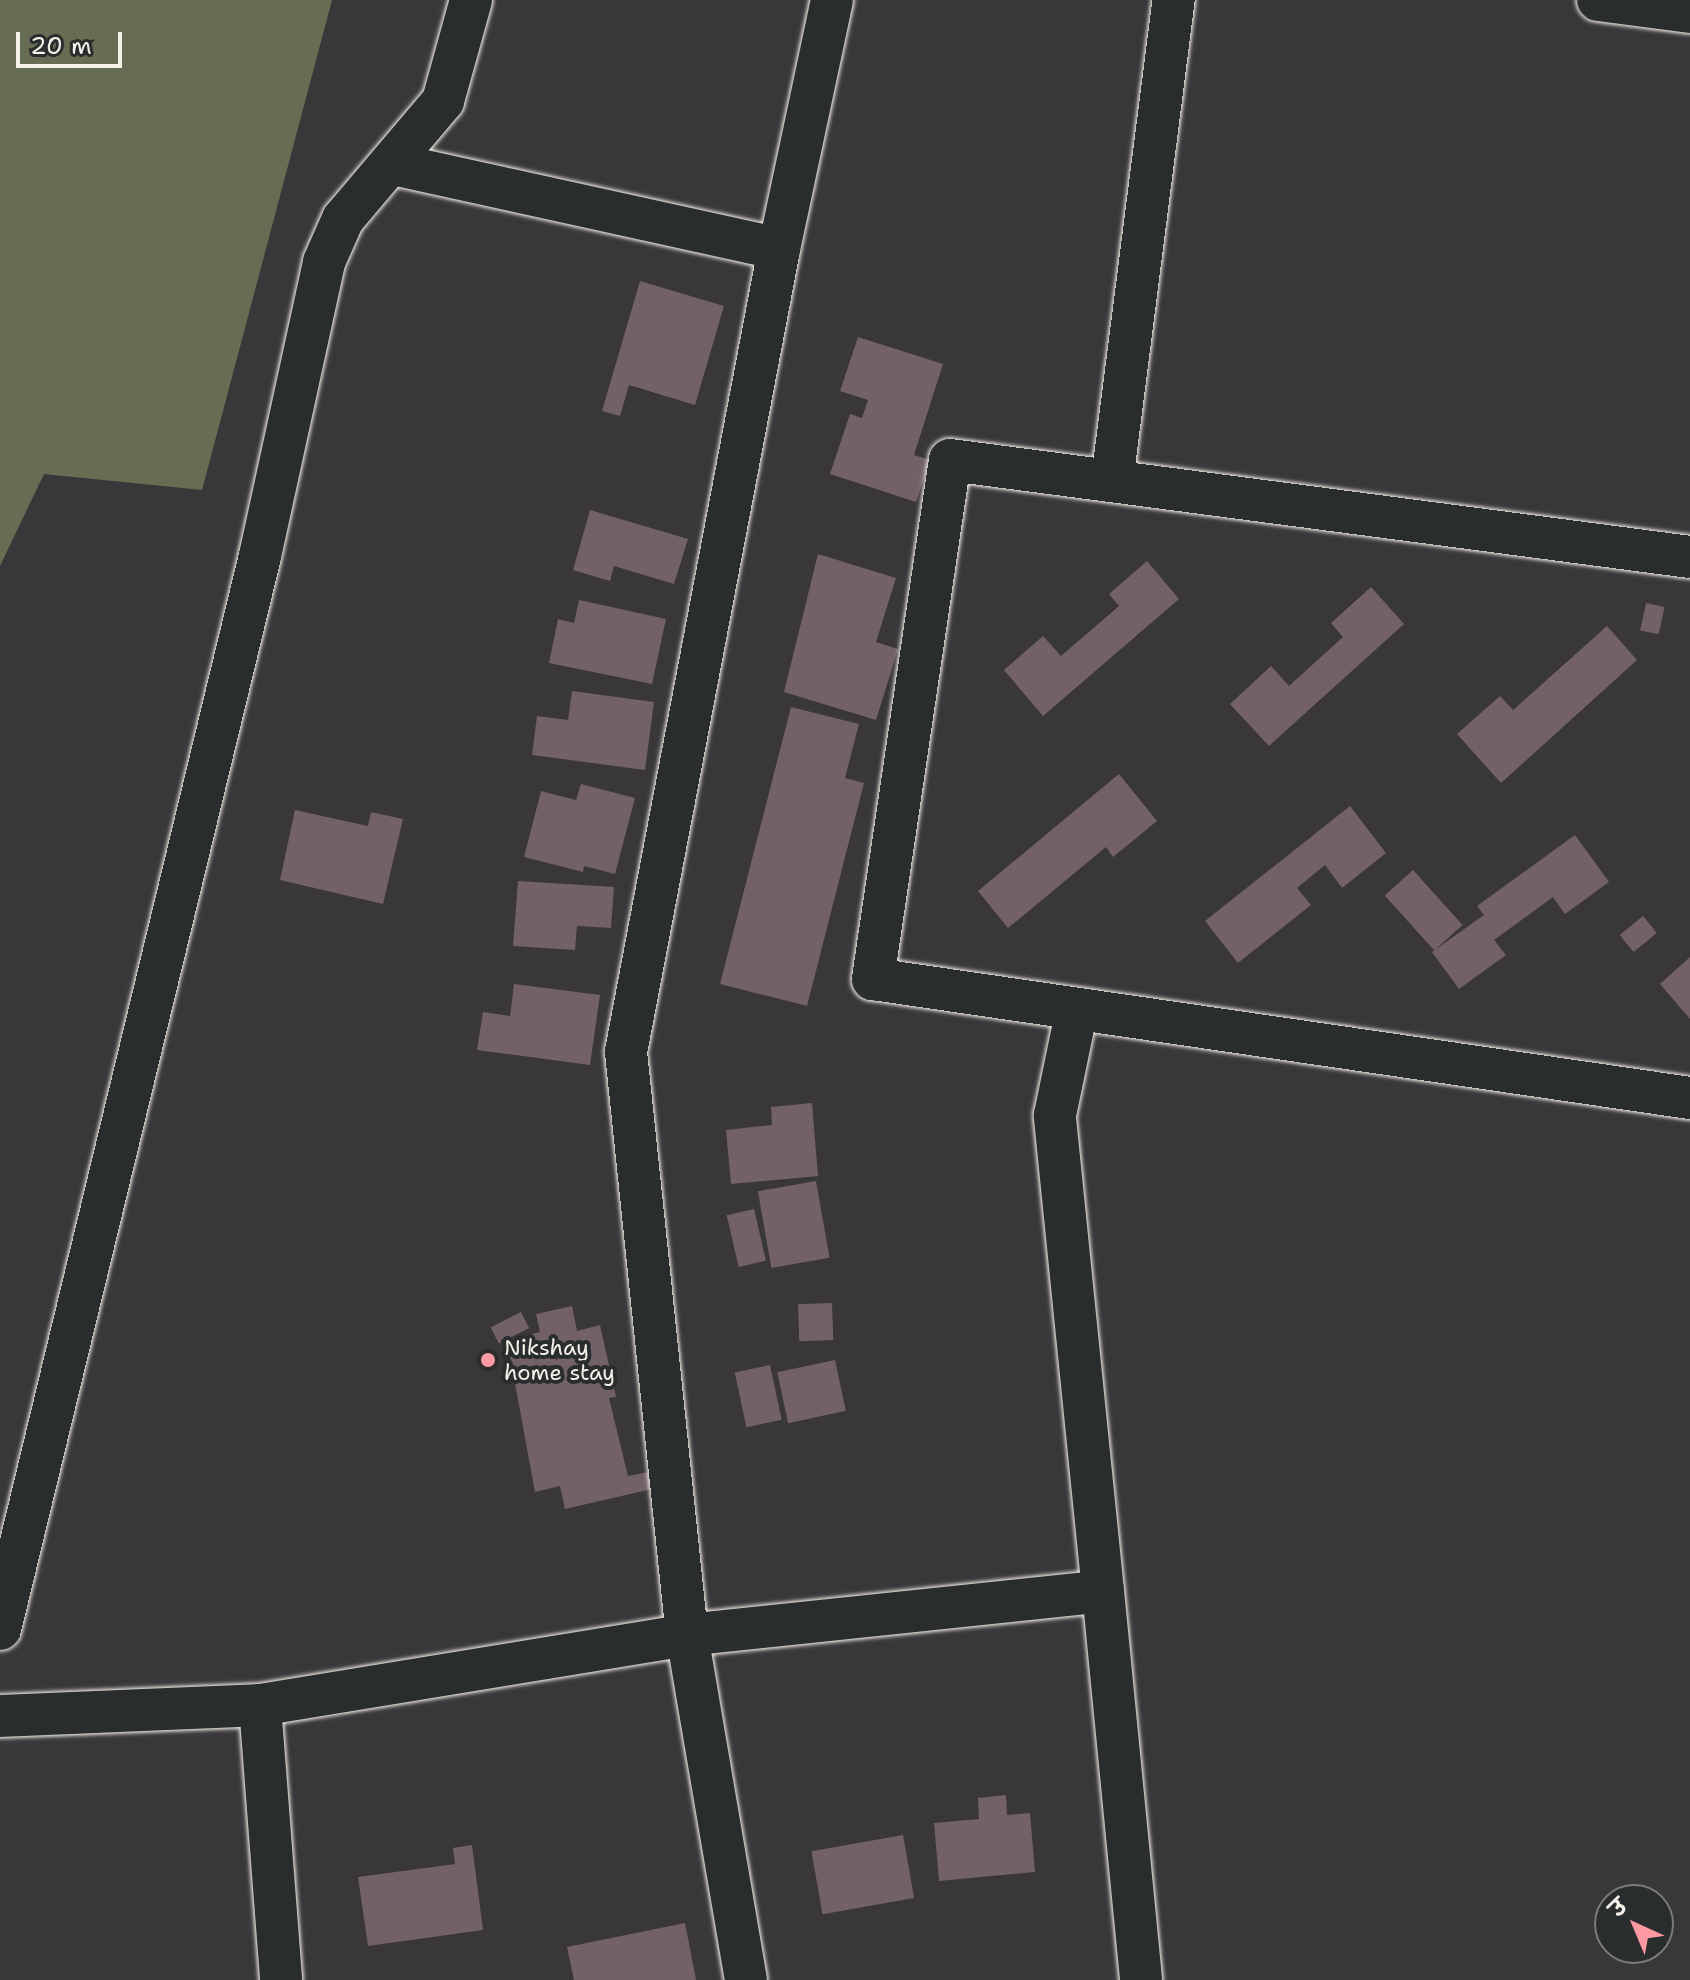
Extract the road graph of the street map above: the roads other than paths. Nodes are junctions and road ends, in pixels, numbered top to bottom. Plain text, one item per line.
1 (471, 0) edge
2 (832, 0) edge
3 (1174, 0) edge
4 (1598, 0) edge
5 (1690, 12) edge
6 (393, 164) junction
7 (779, 249) junction
8 (1112, 481) junction
9 (1690, 557) edge
10 (1077, 1009) junction
11 (1690, 1098) edge
12 (1103, 1591) junction
13 (0, 1629) edge
14 (687, 1635) junction
15 (260, 1705) junction
16 (0, 1716) edge
17 (281, 1980) edge
18 (746, 1980) edge
19 (1141, 1980) edge

1 - 6 street
2 - 7 street
3 - 8 street
4 - 5 street
6 - 7 street
6 - 13 street
7 - 14 street
8 - 9 street
8 - 10 street
10 - 11 street
10 - 12 street
12 - 14 street
12 - 19 street
14 - 15 street
14 - 18 street
15 - 16 street
15 - 17 street

